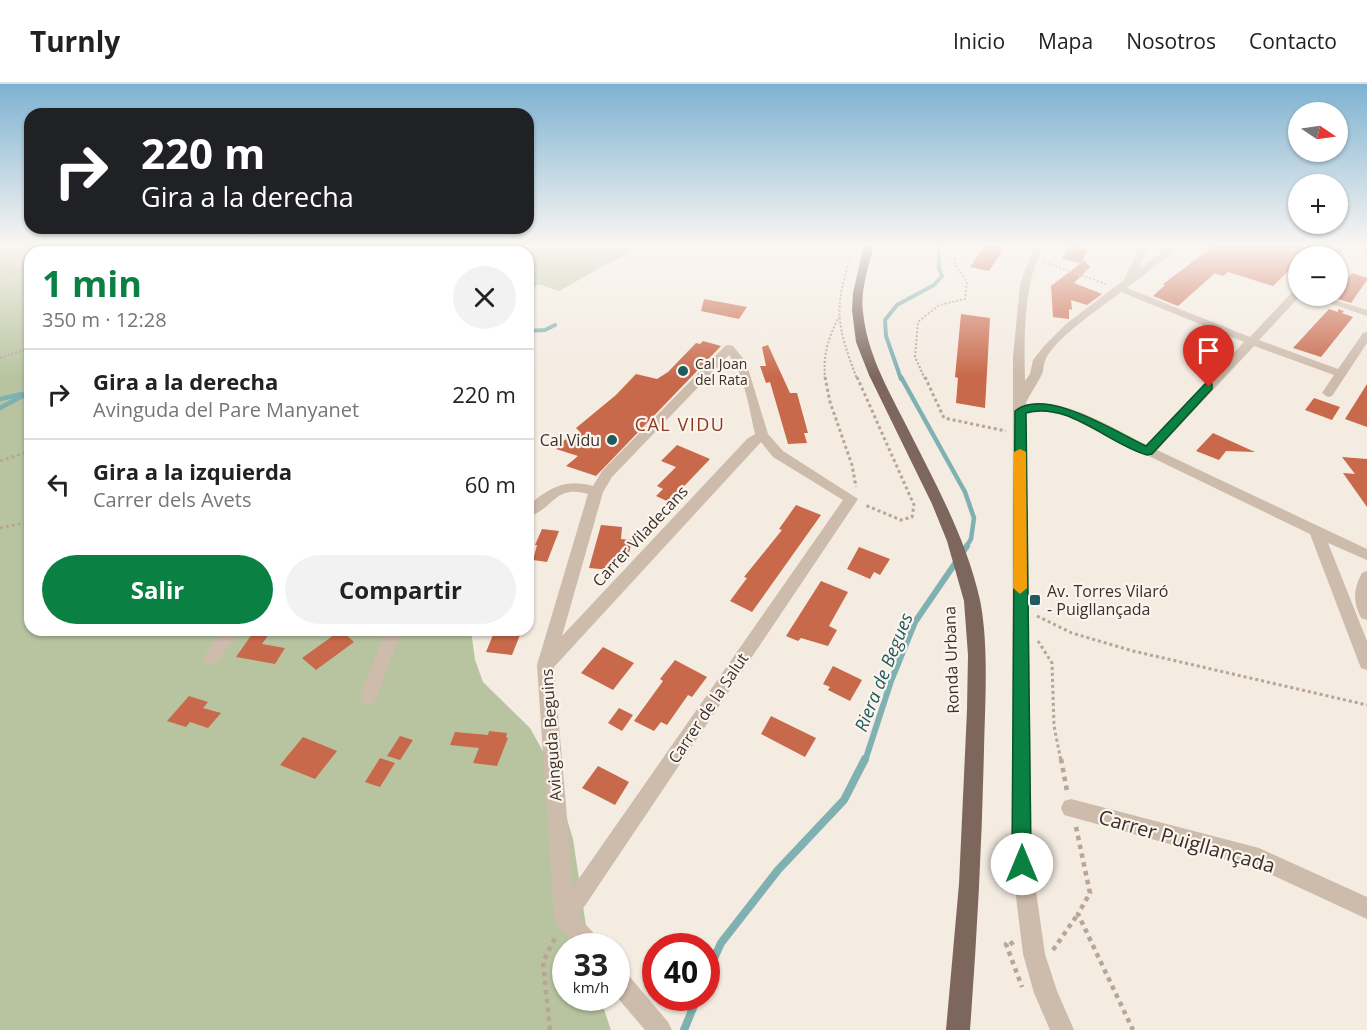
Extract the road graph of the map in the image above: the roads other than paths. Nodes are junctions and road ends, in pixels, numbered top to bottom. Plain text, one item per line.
1 (859, 289) edge
2 (1024, 289) edge
3 (1119, 289) edge
4 (1134, 289) edge
5 (1288, 302) edge
6 (1344, 306) edge
7 (1367, 313) edge
8 (1367, 335) edge
9 (1251, 341) junction
10 (1341, 374) junction
11 (1028, 385) junction
12 (1328, 393) dead end
13 (1063, 410) junction
14 (1020, 411) junction
15 (762, 435) junction
16 (1147, 452) junction
17 (596, 492) junction
18 (534, 507) edge
19 (1316, 530) junction
20 (1367, 555) edge
21 (1367, 577) edge
22 (1367, 614) edge
23 (227, 636) edge
24 (392, 636) edge
25 (211, 657) dead end
26 (1367, 663) edge
27 (545, 665) junction
28 (368, 698) dead end
29 (1071, 808) dead end
30 (1367, 908) edge
31 (565, 917) junction
32 (579, 933) edge
33 (630, 995) edge
34 (958, 1028) edge
35 (660, 1030) edge
36 (1062, 1030) edge

1 - 34 main road, Ronda Urbana
2 - 14 street
3 - 11 street
4 - 9 street
5 - 9 street
6 - 7 street
8 - 10 street
9 - 10 street
9 - 16 street
10 - 12 street
11 - 13 street
11 - 14 street
13 - 14 street
13 - 16 street
14 - 36 street
15 - 17 street, Avinguda Beguins
15 - 27 street, Carrer Viladecans
15 - 31 street, Carrer de la Salut
16 - 19 street
17 - 18 street
17 - 27 street, Avinguda Beguins
19 - 20 street
19 - 26 street
21 - 22 street
23 - 25 street
24 - 28 street
27 - 31 street, Avinguda Beguins
29 - 30 street, Carrer Puigllançada
31 - 32 street
33 - 35 street

